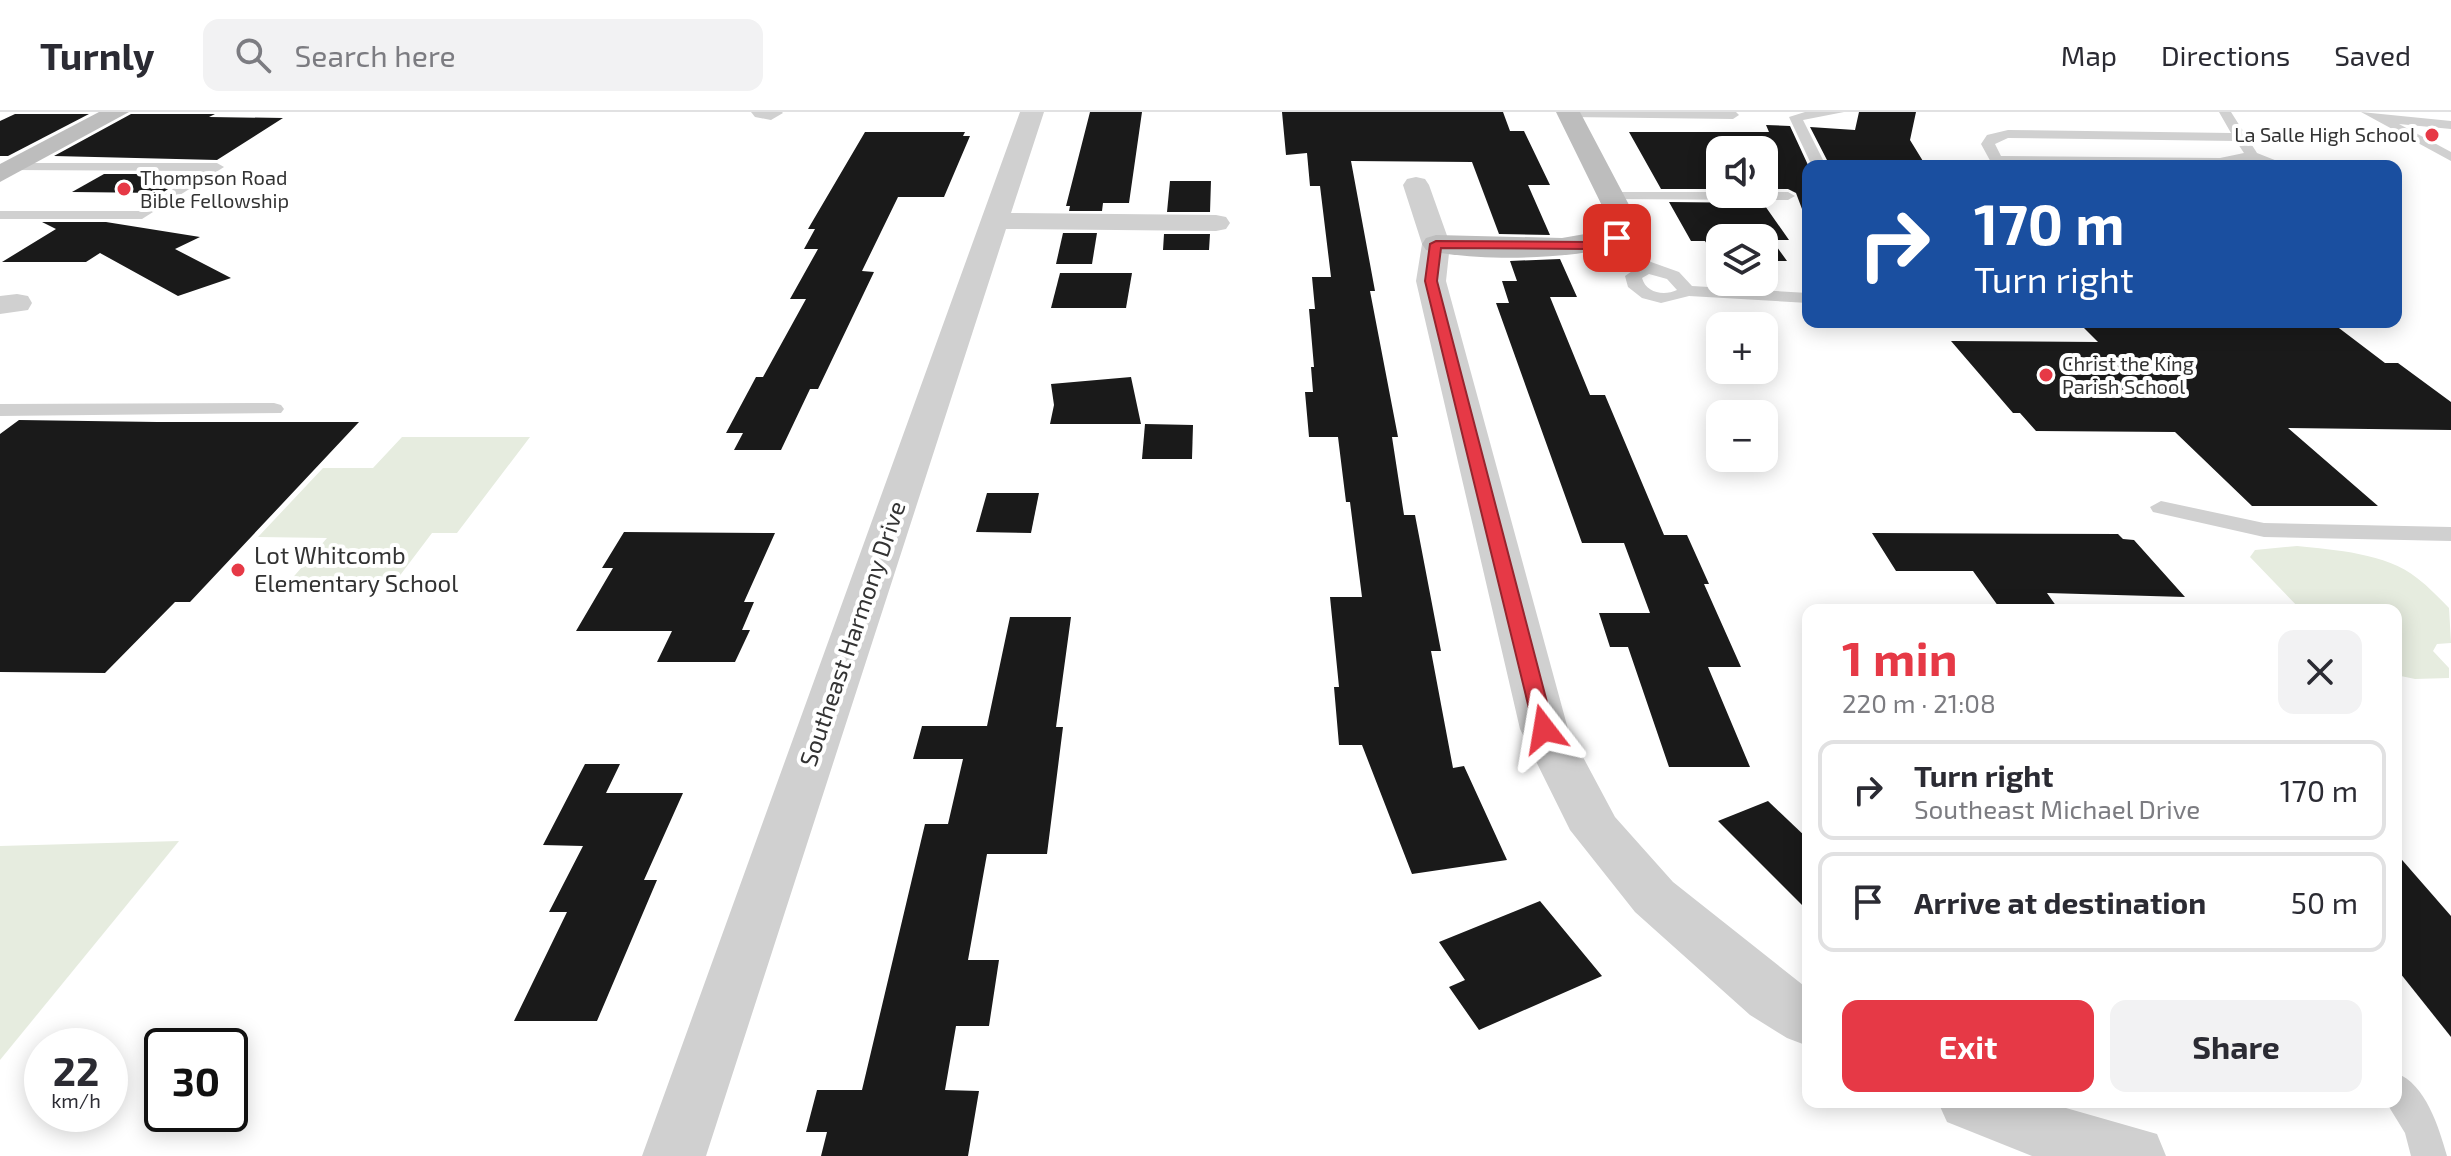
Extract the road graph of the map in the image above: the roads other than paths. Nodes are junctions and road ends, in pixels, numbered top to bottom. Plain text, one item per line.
1 (117, 112) edge
2 (1032, 112) edge
3 (1569, 112) edge
4 (1838, 112) edge
5 (2225, 112) edge
6 (1733, 115) dead end
7 (2373, 115) edge
8 (2451, 125) edge
9 (2240, 137) junction
10 (2252, 156) junction
11 (2451, 157) edge
12 (1816, 160) edge
13 (1996, 160) edge
14 (2238, 160) edge
15 (2264, 160) edge
16 (7, 170) edge
17 (1416, 185) dead end
18 (1611, 196) junction
19 (1788, 196) dead end
20 (0, 215) edge
21 (996, 221) junction
22 (1216, 223) dead end
23 (1617, 238) junction
24 (1436, 244) junction
25 (1648, 268) junction
26 (1686, 291) junction
27 (1802, 298) edge
28 (274, 409) dead end
29 (0, 410) edge
30 (2161, 507) dead end
31 (2451, 534) edge
32 (1802, 1016) edge
33 (2402, 1097) edge
34 (1984, 1108) edge
35 (674, 1156) edge
36 (2134, 1156) edge
37 (2429, 1156) edge

1 - 16 street
2 - 21 street, Southeast Harmony Drive
3 - 6 lane
3 - 18 street
4 - 12 lane
5 - 9 lane
7 - 8 lane
7 - 11 lane
9 - 10 lane
9 - 13 lane
10 - 14 lane
10 - 15 lane
16 - 20 lane
17 - 24 street
18 - 19 lane
18 - 23 street
21 - 22 street
21 - 35 street, Southeast Harmony Drive
23 - 24 street
23 - 25 lane
24 - 32 street
25 - 26 lane
25 - 26 lane
26 - 27 lane
28 - 29 lane
30 - 31 lane
33 - 37 lane
34 - 36 street

